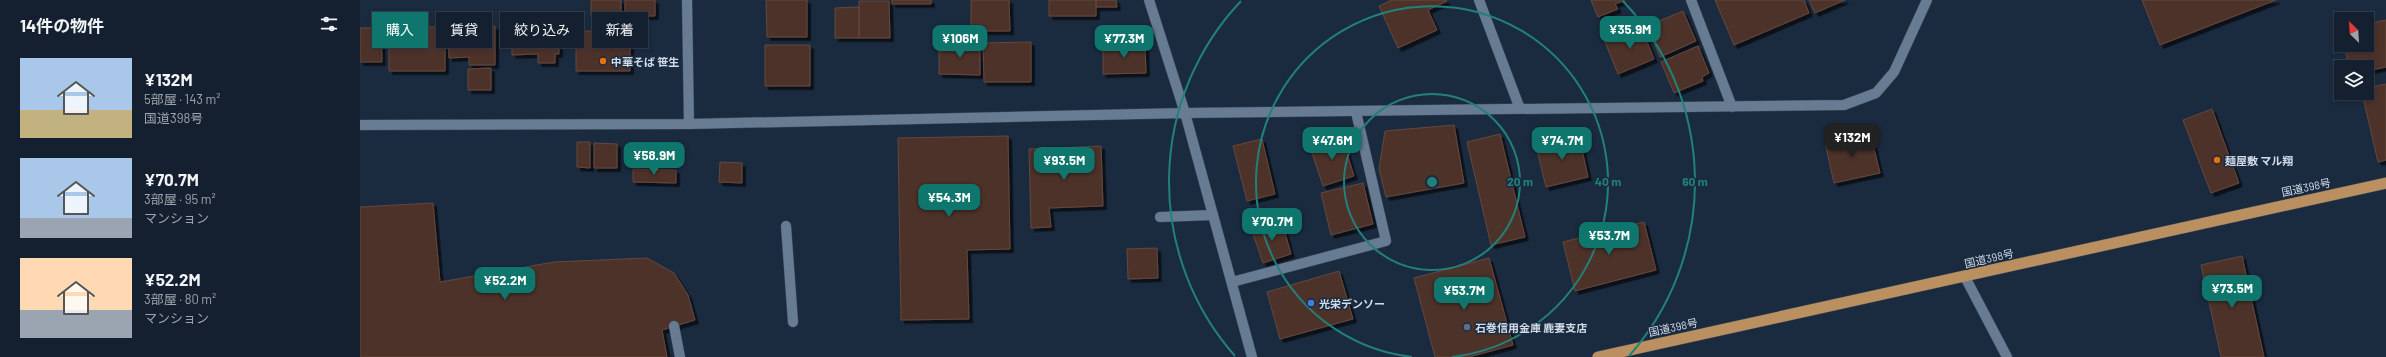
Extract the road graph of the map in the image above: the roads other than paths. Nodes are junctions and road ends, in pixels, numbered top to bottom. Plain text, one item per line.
1 (688, 0) edge
2 (1149, 0) edge
3 (1479, 0) edge
4 (1691, 0) edge
5 (1926, 1) edge
6 (1732, 107) junction
7 (1520, 109) junction
8 (1356, 112) junction
9 (1184, 113) junction
10 (689, 124) junction
11 (360, 125) edge
12 (2386, 184) edge
13 (1213, 215) junction
14 (1160, 216) dead end
15 (786, 226) dead end
16 (1965, 277) junction
17 (1232, 282) junction
18 (792, 322) dead end
19 (674, 326) dead end
20 (680, 357) edge
21 (1252, 357) edge
22 (1598, 357) edge
23 (2007, 357) edge

1 - 10 street
2 - 9 street
3 - 7 street
4 - 6 street
5 - 6 street
6 - 7 street
7 - 8 street
8 - 9 street
8 - 17 street
9 - 10 street
9 - 13 street
10 - 11 street
12 - 16 highway, 国道398号
13 - 14 street
13 - 17 street
15 - 18 street
16 - 22 highway, 国道398号
16 - 23 street
17 - 21 street
19 - 20 street

